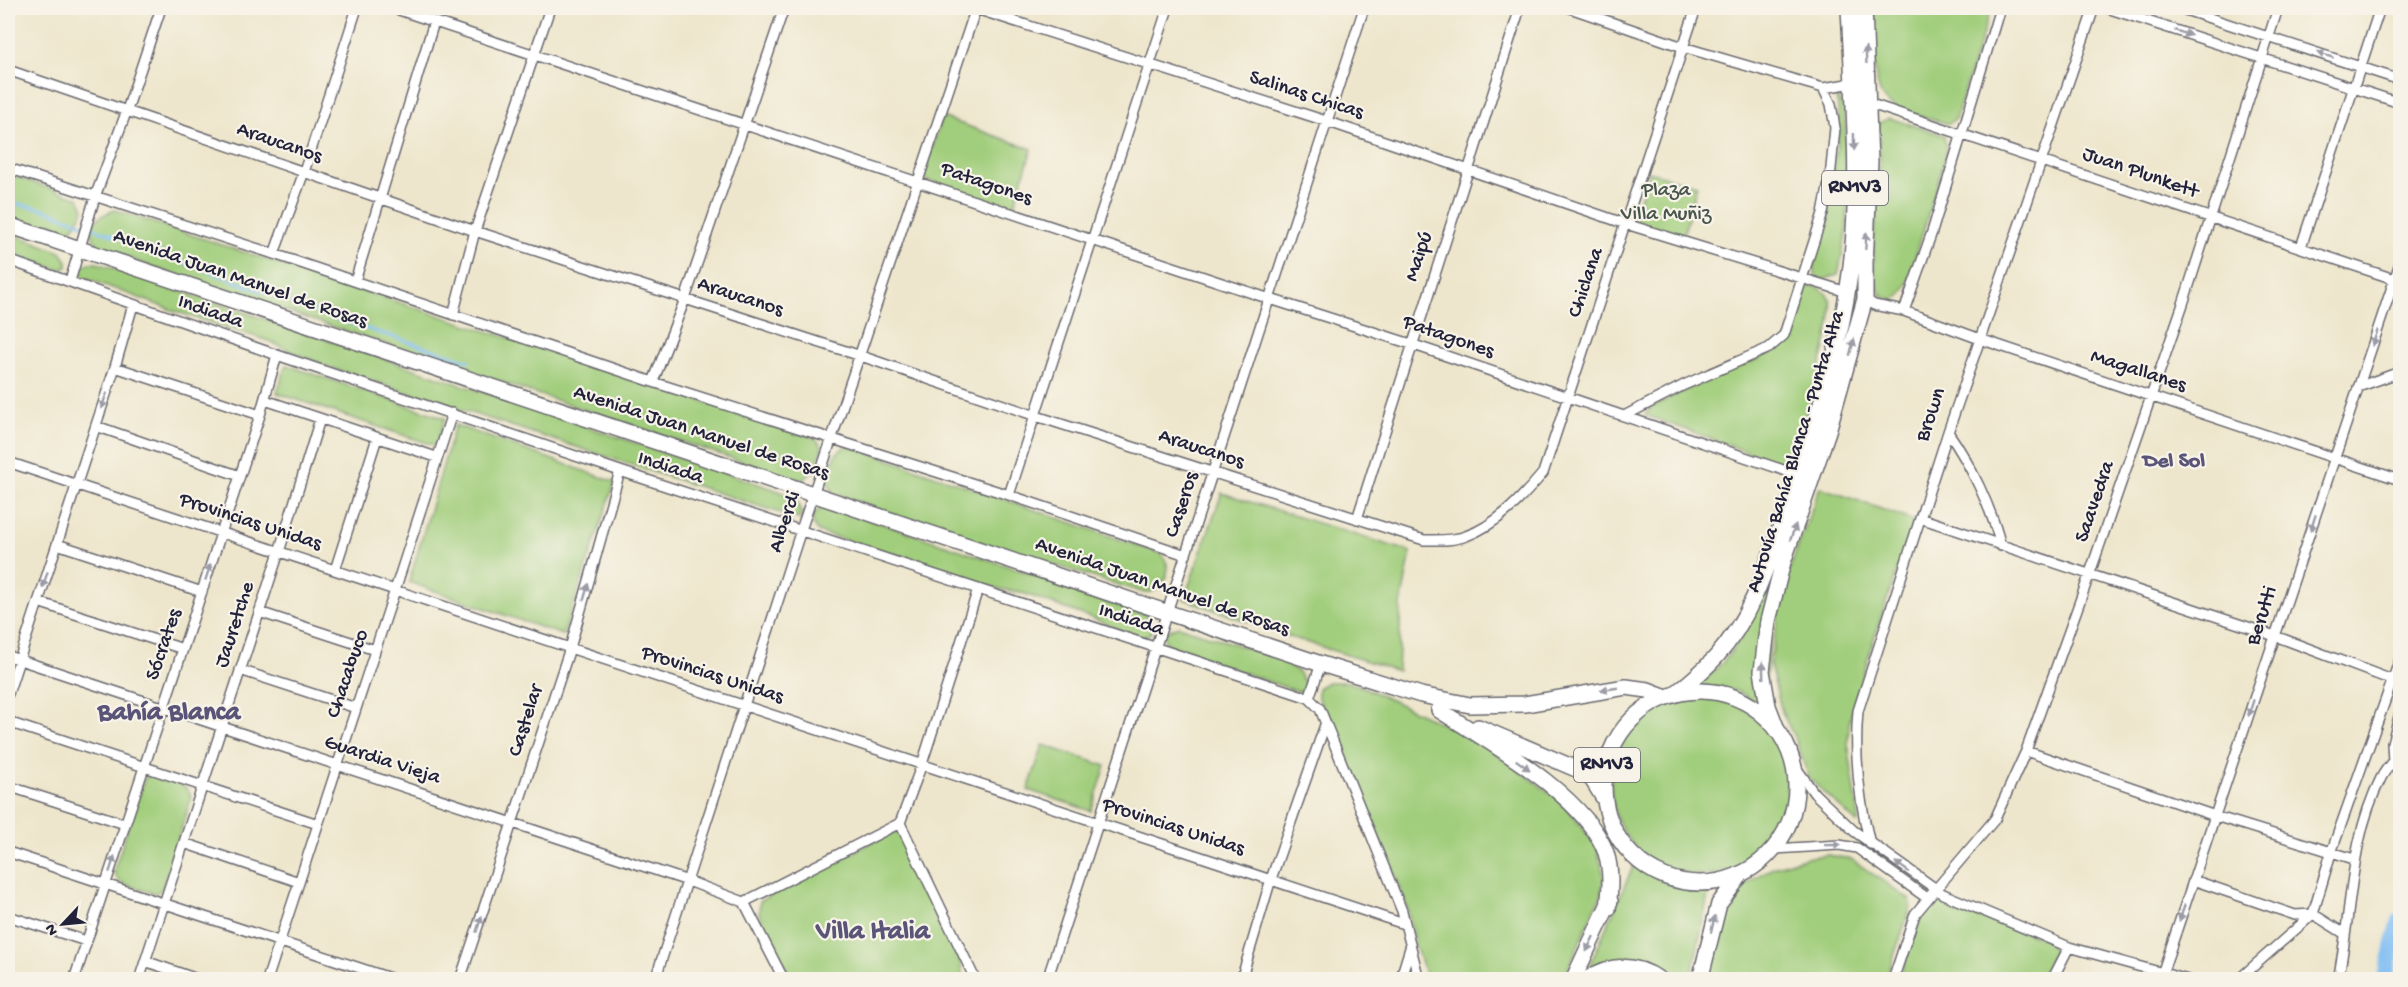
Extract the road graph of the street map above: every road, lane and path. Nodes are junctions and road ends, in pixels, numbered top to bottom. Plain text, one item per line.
1 (160, 8) edge
2 (357, 8) edge
3 (393, 8) edge
4 (549, 8) edge
5 (783, 8) edge
6 (975, 8) edge
7 (1168, 8) edge
8 (1364, 8) edge
9 (1520, 8) edge
10 (1570, 8) edge
11 (1696, 8) edge
12 (1849, 8) edge
13 (1864, 8) edge
14 (2000, 8) edge
15 (2094, 8) edge
16 (2107, 8) edge
17 (2179, 8) edge
18 (2278, 8) edge
19 (2380, 8) edge
20 (434, 22) junction
21 (2269, 37) junction
22 (1683, 47) junction
23 (533, 56) junction
24 (2263, 59) junction
25 (1149, 63) junction
26 (2360, 66) junction
27 (8, 70) edge
28 (2400, 80) edge
29 (1853, 83) junction
30 (1823, 88) junction
31 (2354, 88) junction
32 (1868, 103) junction
33 (2400, 103) edge
34 (127, 110) junction
35 (1326, 122) junction
36 (743, 124) junction
37 (1960, 135) junction
38 (2042, 160) junction
39 (8, 168) edge
40 (1467, 170) junction
41 (304, 172) junction
42 (919, 181) junction
43 (95, 197) junction
44 (380, 198) junction
45 (2210, 217) junction
46 (1626, 224) junction
47 (8, 225) edge
48 (475, 231) junction
49 (1092, 240) junction
50 (2301, 247) junction
51 (78, 248) junction
52 (274, 254) junction
53 (8, 260) edge
54 (2400, 263) edge
55 (1803, 279) junction
56 (2398, 280) edge
57 (70, 281) junction
58 (355, 281) junction
59 (1847, 292) junction
60 (1267, 298) junction
61 (685, 299) junction
62 (1865, 299) junction
63 (133, 305) junction
64 (1904, 311) junction
65 (453, 315) junction
66 (1980, 339) junction
67 (1411, 344) junction
68 (277, 355) junction
69 (861, 356) junction
70 (115, 367) junction
71 (2400, 372) edge
72 (653, 382) junction
73 (2358, 387) junction
74 (2152, 396) junction
75 (1567, 398) junction
76 (265, 400) junction
77 (452, 413) junction
78 (260, 415) junction
79 (1626, 415) junction
80 (1036, 416) junction
81 (320, 419) junction
82 (96, 426) junction
83 (1948, 432) junction
84 (833, 437) junction
85 (377, 438) junction
86 (436, 457) junction
87 (2335, 458) junction
88 (8, 462) edge
89 (620, 471) junction
90 (1213, 473) junction
91 (1798, 475) junction
92 (240, 476) junction
93 (2400, 480) edge
94 (76, 484) junction
95 (814, 494) junction
96 (1009, 495) junction
97 (1920, 518) junction
98 (1357, 519) junction
99 (801, 530) junction
100 (221, 532) junction
101 (1466, 537) joint
102 (57, 544) junction
103 (2001, 546) junction
104 (279, 552) junction
105 (1186, 555) junction
106 (335, 570) junction
107 (2090, 573) junction
108 (978, 589) junction
109 (396, 590) junction
110 (202, 592) junction
111 (38, 602) junction
112 (1168, 611) junction
113 (259, 612) junction
114 (2275, 636) junction
115 (570, 648) junction
116 (1156, 648) junction
117 (183, 649) junction
118 (375, 650) junction
119 (8, 656) edge
120 (2400, 659) edge
121 (19, 660) junction
122 (1321, 664) junction
123 (240, 670) junction
124 (2397, 681) edge
125 (1380, 683) junction
126 (8, 694) edge
127 (1671, 695) junction
128 (1309, 698) junction
129 (746, 706) junction
130 (163, 707) junction
131 (356, 708) junction
132 (1439, 710) junction
133 (2400, 713) edge
134 (8, 722) edge
135 (1325, 725) junction
136 (222, 726) junction
137 (1776, 727) junction
138 (2026, 751) junction
139 (2400, 752) edge
140 (2392, 762) junction
141 (922, 764) junction
142 (337, 765) junction
143 (1795, 766) junction
144 (144, 767) junction
145 (8, 786) edge
146 (202, 786) junction
147 (1605, 803) junction
148 (2215, 816) junction
149 (1098, 822) junction
150 (512, 823) junction
151 (900, 823) junction
152 (125, 824) junction
153 (318, 824) junction
154 (1611, 824) junction
155 (184, 843) junction
156 (1870, 844) junction
157 (1775, 849) junction
158 (8, 852) edge
159 (2331, 853) junction
160 (2354, 859) junction
161 (1740, 876) junction
162 (1271, 879) junction
163 (2193, 880) junction
164 (688, 881) junction
165 (299, 882) junction
166 (105, 884) junction
167 (1934, 890) junction
168 (1927, 898) junction
169 (744, 902) junction
170 (164, 903) junction
171 (1608, 909) junction
172 (2313, 914) junction
173 (8, 916) edge
174 (1404, 924) junction
175 (2345, 934) junction
176 (86, 941) junction
177 (279, 941) junction
178 (2069, 947) junction
179 (1410, 948) junction
180 (145, 961) junction
181 (2161, 975) edge
182 (975, 979) edge
183 (2052, 979) edge
184 (74, 980) edge
185 (139, 980) edge
186 (200, 980) edge
187 (267, 980) edge
188 (396, 980) edge
189 (460, 980) edge
190 (655, 980) edge
191 (784, 980) edge
192 (1047, 980) edge
193 (1241, 980) edge
194 (1400, 980) edge
195 (1419, 980) edge
196 (1573, 980) edge
197 (1586, 980) edge
198 (1660, 980) edge
199 (1700, 980) edge
200 (1893, 980) edge
201 (2188, 980) edge
202 (2238, 980) edge
203 (2338, 980) edge

1 - 34 street
2 - 41 street
3 - 20 street, Patagones
4 - 23 street
5 - 36 street
6 - 25 street, Salinas Chicas
6 - 42 street, Alberdi
7 - 25 street
8 - 35 street, Caseros
9 - 40 street, Maipú
10 - 22 street
11 - 22 street, Chiclana
12 - 29 main road, Autovía Bahía Blanca - Punta Alta / RN1V3
32 -> 13 main road, Autovía Bahía Blanca - Punta Alta / RN1V3
14 - 37 street
15 - 38 street, Brown
16 -> 24 street
17 - 21 street
18 - 21 street, Saavedra
19 - 26 street
20 - 23 street, Patagones
20 - 44 street
21 - 24 street, Saavedra
26 -> 21 street
22 - 30 street
22 - 46 street, Chiclana
23 - 36 street, Patagones
23 - 48 street
24 - 31 street
24 - 45 street, Saavedra
25 - 35 street, Salinas Chicas
25 - 49 street
26 - 28 street
26 - 31 street
27 - 34 street, Araucanos
29 - 30 street
29 -> 59 main road, Autovía Bahía Blanca - Punta Alta / RN1V3
30 - 55 street
31 - 33 street
31 - 50 street
32 - 37 street, Juan Plunkett
62 -> 32 main road, Autovía Bahía Blanca - Punta Alta / RN1V3
34 - 41 street, Araucanos
34 - 43 street
35 - 40 street, Salinas Chicas
35 - 60 street, Caseros
36 - 42 street, Patagones
36 - 61 street
37 - 38 street, Juan Plunkett
37 - 64 street
38 - 45 street, Juan Plunkett
38 - 66 street, Brown
39 - 43 street
40 - 46 street, Salinas Chicas
40 - 67 street, Maipú
41 - 44 street, Araucanos
41 - 52 street
42 - 49 street, Patagones
42 - 69 street, Alberdi
43 - 51 street
43 - 52 street
44 - 48 street, Araucanos
44 - 58 street
45 - 50 street, Juan Plunkett
45 - 74 street, Saavedra
46 - 55 street
46 - 75 street, Chiclana
47 - 51 main road, Avenida Juan Manuel de Rosas
48 - 61 street, Araucanos
48 - 65 street
49 - 60 street, Patagones
49 - 80 street
50 - 56 street, Juan Plunkett
51 - 57 street
51 - 95 main road, Avenida Juan Manuel de Rosas
52 - 58 street
53 - 57 street, Indiada
54 - 56 street, Berutti
55 - 59 street
55 - 79 street
56 -> 73 street, Berutti
57 - 63 street, Indiada
58 - 65 street
59 - 91 main road, Autovía Bahía Blanca - Punta Alta / RN1V3
60 - 67 street, Patagones
60 - 90 street, Caseros
61 - 69 street, Araucanos
61 - 72 street
62 - 64 street, Magallanes
137 -> 62 main road, Autovía Bahía Blanca - Punta Alta / RN1V3
63 - 68 street, Indiada
63 - 70 street
64 - 66 street, Magallanes
65 - 72 street
66 - 74 street, Magallanes
66 - 83 street, Brown
67 - 75 street, Patagones
67 - 98 street, Maipú
68 - 76 street, Sócrates
68 - 77 street, Indiada
69 - 80 street, Araucanos
69 - 84 street, Alberdi
70 - 78 street
70 -> 82 street
71 - 73 street
72 - 84 street
73 - 87 street, Berutti
74 - 87 street, Magallanes
74 - 107 street, Saavedra
75 - 79 street, Patagones
75 - 101 street, Chiclana
76 - 78 street, Sócrates
76 - 81 street
77 - 86 street, Chacabuco
77 - 89 street, Indiada
78 - 92 street, Sócrates
79 - 91 street, Patagones
80 - 90 street, Araucanos
80 - 96 street
81 - 85 street
81 - 104 street, Jauretche
82 - 92 street
82 - 94 street
83 - 97 street, Brown
83 - 103 street
84 - 95 street, Alberdi
84 - 96 street
85 - 86 street
85 - 106 street
86 - 109 street, Chacabuco
87 - 93 street, Magallanes
87 -> 114 street, Berutti
88 - 94 street, Provincias Unidas
89 - 99 street, Indiada
115 -> 89 street, Castelar
90 - 98 street, Araucanos
90 - 105 street, Caseros
91 - 127 main road, Autovía Bahía Blanca - Punta Alta / RN1V3
92 - 100 street, Sócrates
94 - 100 street, Provincias Unidas
94 - 102 street
95 - 99 street, Alberdi
95 - 112 main road, Avenida Juan Manuel de Rosas
96 - 105 street
97 - 103 street
97 - 156 street, Brown
98 - 101 street, Araucanos
99 - 108 street, Indiada
99 - 129 street, Alberdi
100 - 104 street, Provincias Unidas
110 -> 100 street, Sócrates
102 - 110 street
102 -> 111 street
103 - 107 street
104 - 106 street, Provincias Unidas
104 - 113 street, Jauretche
105 - 112 street, Caseros
106 - 109 street, Provincias Unidas
107 - 114 street
107 - 138 street, Saavedra
108 - 116 street, Indiada
108 - 141 street
109 - 115 street, Provincias Unidas
109 - 118 street, Chacabuco
110 - 117 street, Sócrates
111 - 117 street
111 - 121 street
112 - 116 street, Caseros
112 - 122 main road, Avenida Juan Manuel de Rosas
113 - 118 street
113 - 123 street, Jauretche
114 - 124 street
114 -> 148 street, Berutti
115 - 129 street, Provincias Unidas
115 - 150 street, Castelar
116 - 128 street, Indiada
116 - 149 street, Caseros
117 - 130 street, Sócrates
118 - 131 street, Chacabuco
119 - 121 street, Guardia Vieja
120 - 124 street
121 - 126 street
121 - 130 street, Guardia Vieja
122 - 125 main road, Avenida Juan Manuel de Rosas
122 - 128 street
123 - 131 street
123 - 136 street, Jauretche
124 - 159 street
127 -> 125 main road, Avenida Juan Manuel de Rosas
125 - 132 main road, Avenida Juan Manuel de Rosas
127 - 137 main road, RN1V3
127 - 147 main road, RN1V3
128 - 135 street, Indiada
129 - 141 street, Provincias Unidas
129 - 164 street, Alberdi
130 - 136 street, Guardia Vieja
130 - 144 street, Sócrates
131 - 142 street, Chacabuco
132 - 147 main road, Avenida Juan Manuel de Rosas
132 -> 171 main road
133 - 140 street
134 - 144 street
135 - 162 street
135 - 174 street
136 - 142 street, Guardia Vieja
136 - 146 street, Jauretche
137 - 143 main road, RN1V3
138 - 148 street
138 - 167 street, Saavedra
139 - 140 street
140 - 160 street
141 - 149 street, Provincias Unidas
141 - 151 street
142 - 150 street, Guardia Vieja
142 - 153 street, Chacabuco
143 - 156 street
143 - 157 main road, RN1V3
144 - 146 street
144 - 152 street, Sócrates
145 - 152 street
146 - 153 street
146 - 155 street, Jauretche
147 - 154 main road, RN1V3
148 - 159 street
148 - 163 street, Berutti
149 - 162 street, Provincias Unidas
149 - 192 street, Caseros
150 - 164 street, Guardia Vieja
189 -> 150 street, Castelar
151 - 169 street
151 - 182 street
166 -> 152 street, Sócrates
153 - 165 street, Chacabuco
154 - 161 main road, RN1V3
154 - 171 main road
155 - 165 street
155 - 170 street, Jauretche
167 -> 156 street
157 - 161 main road, RN1V3
157 -> 168 street
158 - 166 street
159 - 160 street
159 - 172 street
160 - 175 street
199 -> 161 main road
162 - 174 street, Provincias Unidas
162 - 193 street
163 - 172 street
163 -> 181 street, Berutti
164 - 169 street, Guardia Vieja
164 - 190 street, Alberdi
165 - 177 street, Chacabuco
166 - 170 street
166 - 176 street, Sócrates
167 - 168 street, Saavedra
167 - 178 street
168 - 200 street, Saavedra
169 - 191 street
170 - 177 street
170 - 180 street, Jauretche
171 -> 196 main road
172 - 175 street
172 - 202 street
173 - 176 street
174 - 179 street
175 - 203 street
176 - 184 street, Sócrates
177 - 187 street, Chacabuco
177 - 188 street
178 - 181 street
178 - 183 street
179 - 194 street
179 - 195 street
180 - 185 street, Jauretche
180 - 186 street
181 - 201 street
197 - 198 main road

